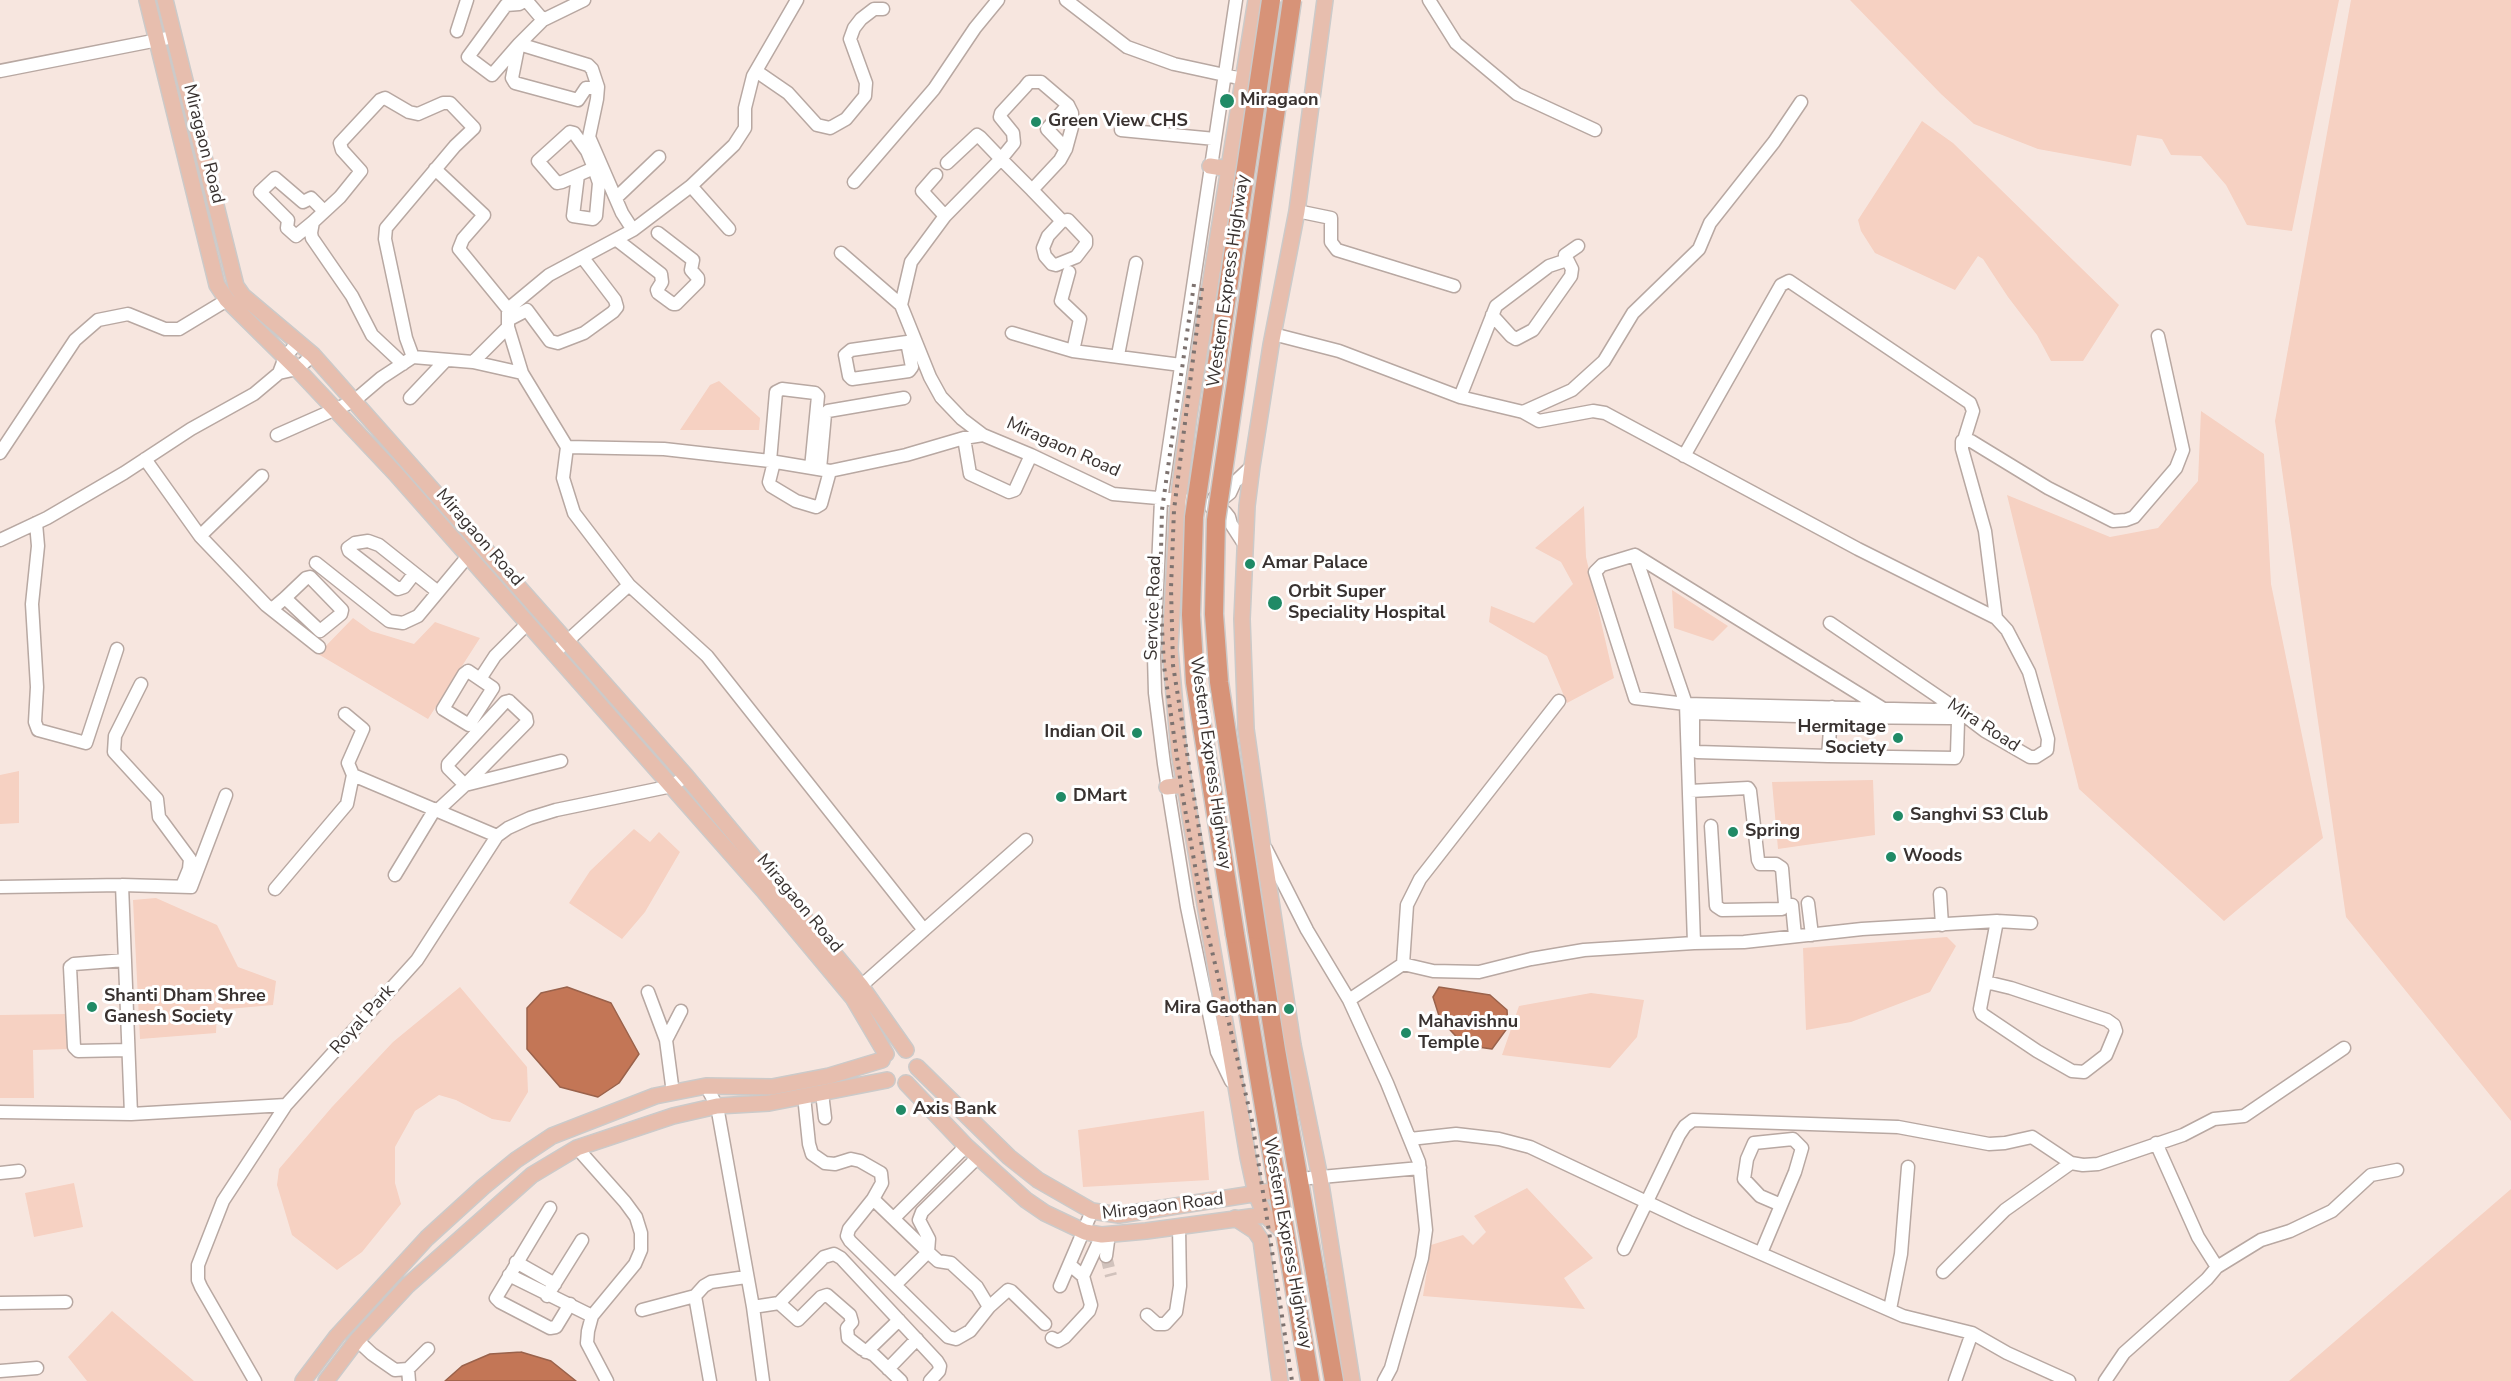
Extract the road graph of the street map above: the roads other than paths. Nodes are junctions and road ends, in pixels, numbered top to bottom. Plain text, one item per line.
1 (147, 0) edge
2 (165, 0) edge
3 (467, 0) edge
4 (526, 0) edge
5 (584, 0) edge
6 (797, 0) edge
7 (998, 0) edge
8 (1236, 0) edge
9 (1256, 0) edge
10 (1271, 0) edge
11 (1292, 0) edge
12 (1325, 0) edge
13 (1429, 0) edge
14 (1072, 2) edge
15 (883, 9) dead end
16 (543, 20) junction
17 (457, 31) dead end
18 (173, 37) junction
19 (158, 41) junction
20 (519, 44) junction
21 (0, 71) edge
22 (756, 71) junction
23 (1224, 75) junction
24 (1243, 79) junction
25 (598, 87) junction
26 (1801, 102) dead end
27 (1068, 105) junction
28 (1121, 130) dead end
29 (1595, 130) dead end
30 (1215, 138) junction
31 (1066, 149) junction
32 (659, 157) dead end
33 (1001, 159) junction
34 (947, 163) dead end
35 (597, 166) junction
36 (1210, 166) junction
37 (435, 169) junction
38 (1229, 169) junction
39 (578, 175) junction
40 (936, 175) dead end
41 (854, 182) dead end
42 (691, 186) junction
43 (1032, 190) junction
44 (616, 198) junction
45 (324, 211) junction
46 (1297, 211) junction
47 (945, 216) junction
48 (1062, 221) dead end
49 (313, 222) junction
50 (729, 229) dead end
51 (633, 231) junction
52 (658, 233) dead end
53 (617, 240) junction
54 (1578, 246) dead end
55 (841, 253) dead end
56 (583, 258) junction
57 (1567, 260) junction
58 (1136, 263) dead end
59 (1069, 272) dead end
60 (1454, 286) dead end
61 (226, 300) junction
62 (901, 305) junction
63 (1492, 315) junction
64 (508, 319) junction
65 (1012, 333) dead end
66 (1273, 334) junction
67 (2158, 336) dead end
68 (911, 341) junction
69 (298, 342) junction
70 (1072, 351) junction
71 (313, 355) junction
72 (1118, 355) junction
73 (285, 357) junction
74 (408, 360) junction
75 (446, 360) junction
76 (473, 362) junction
77 (1181, 365) junction
78 (297, 369) junction
79 (522, 373) junction
80 (279, 374) junction
81 (1460, 397) junction
82 (410, 398) dead end
83 (904, 398) dead end
84 (354, 401) junction
85 (336, 409) junction
86 (1523, 412) junction
87 (1181, 415) junction
88 (277, 435) dead end
89 (983, 435) junction
90 (964, 438) junction
91 (1964, 440) junction
92 (567, 447) junction
93 (0, 453) edge
94 (1031, 455) junction
95 (1684, 456) junction
96 (145, 459) junction
97 (772, 461) junction
98 (1252, 466) junction
99 (821, 469) junction
100 (262, 476) dead end
101 (1161, 500) junction
102 (1178, 501) junction
103 (1204, 502) junction
104 (36, 523) junction
105 (200, 536) junction
106 (0, 540) edge
107 (1244, 544) junction
108 (1635, 555) junction
109 (468, 556) junction
110 (316, 563) dead end
111 (414, 574) junction
112 (629, 585) junction
113 (438, 592) junction
114 (285, 598) junction
115 (272, 609) junction
116 (1996, 618) junction
117 (1830, 623) dead end
118 (527, 624) junction
119 (566, 642) junction
120 (320, 647) dead end
121 (117, 649) dead end
122 (554, 654) junction
123 (480, 679) junction
124 (141, 684) dead end
125 (1559, 701) dead end
126 (1686, 704) junction
127 (1952, 706) junction
128 (1882, 708) junction
129 (1831, 712) junction
130 (345, 714) dead end
131 (1828, 756) junction
132 (561, 761) dead end
133 (353, 775) junction
134 (686, 776) junction
135 (465, 785) junction
136 (1184, 785) junction
137 (672, 786) junction
138 (1167, 787) junction
139 (1690, 791) junction
140 (226, 795) dead end
141 (436, 809) junction
142 (1711, 826) dead end
143 (496, 836) junction
144 (1026, 840) dead end
145 (1262, 842) junction
146 (395, 875) dead end
147 (122, 885) junction
148 (182, 886) junction
149 (0, 887) edge
150 (275, 889) dead end
151 (1940, 894) dead end
152 (1809, 903) dead end
153 (1792, 904) dead end
154 (1997, 921) junction
155 (2031, 923) dead end
156 (1942, 924) junction
157 (924, 930) junction
158 (1812, 935) junction
159 (1795, 936) junction
160 (1694, 943) junction
161 (124, 960) junction
162 (1403, 964) junction
163 (1986, 982) junction
164 (861, 986) junction
165 (648, 992) dead end
166 (1349, 1000) junction
167 (681, 1011) dead end
168 (666, 1040) junction
169 (2344, 1048) dead end
170 (128, 1050) junction
171 (906, 1050) junction
172 (884, 1057) junction
173 (917, 1067) junction
174 (887, 1080) junction
175 (906, 1083) junction
176 (706, 1086) junction
177 (1236, 1090) junction
178 (673, 1092) junction
179 (822, 1093) junction
180 (804, 1096) junction
181 (286, 1105) junction
182 (717, 1106) junction
183 (0, 1112) edge
184 (131, 1114) junction
185 (825, 1118) dead end
186 (587, 1121) junction
187 (1410, 1139) junction
188 (595, 1143) junction
189 (2156, 1143) junction
190 (966, 1146) junction
191 (577, 1148) junction
192 (978, 1157) junction
193 (2071, 1163) junction
194 (1908, 1167) dead end
195 (1420, 1168) junction
196 (2397, 1170) dead end
197 (19, 1171) dead end
198 (0, 1173) edge
199 (1320, 1178) junction
200 (1299, 1179) junction
201 (1278, 1190) junction
202 (1256, 1194) junction
203 (873, 1199) junction
204 (1648, 1202) junction
205 (1781, 1205) junction
206 (550, 1208) dead end
207 (1092, 1211) junction
208 (1265, 1215) junction
209 (894, 1218) junction
210 (1235, 1218) junction
211 (1179, 1226) junction
212 (1084, 1232) junction
213 (1283, 1232) junction
214 (1105, 1235) junction
215 (582, 1240) dead end
216 (1624, 1249) dead end
217 (928, 1252) junction
218 (1761, 1253) junction
219 (1106, 1256) tunnel mouth
220 (516, 1262) junction
221 (1070, 1265) junction
222 (2217, 1267) junction
223 (1943, 1272) dead end
224 (509, 1275) junction
225 (1083, 1276) junction
226 (746, 1277) junction
227 (555, 1284) junction
228 (895, 1285) junction
229 (1060, 1286) dead end
230 (547, 1296) junction
231 (695, 1296) junction
232 (66, 1302) dead end
233 (0, 1303) edge
234 (779, 1303) junction
235 (570, 1304) junction
236 (753, 1307) junction
237 (988, 1307) junction
238 (1890, 1309) junction
239 (642, 1310) dead end
240 (1147, 1315) dead end
241 (592, 1316) junction
242 (899, 1320) junction
243 (1045, 1324) dead end
244 (1972, 1333) junction
245 (1052, 1338) dead end
246 (917, 1339) junction
247 (357, 1340) junction
248 (428, 1349) dead end
249 (866, 1352) junction
250 (37, 1368) dead end
251 (888, 1369) junction
252 (0, 1371) edge
253 (409, 1375) edge
254 (333, 1378) edge
255 (255, 1381) edge
256 (303, 1381) edge
257 (607, 1381) edge
258 (710, 1381) edge
259 (763, 1381) edge
260 (901, 1381) edge
261 (930, 1381) edge
262 (1280, 1381) edge
263 (1310, 1381) edge
264 (1334, 1381) edge
265 (1352, 1381) edge
266 (1384, 1381) edge
267 (1955, 1381) edge
268 (2069, 1381) edge
269 (2105, 1381) edge

1 - 19 main road, Miragaon Road
2 - 18 main road, Miragaon Road
3 - 17 street
4 - 16 street
4 - 20 street
5 - 16 street
6 - 22 street
7 - 41 street
8 - 23 street
9 - 24 main road, Service Road
10 - 201 highway, Western Express Highway, bridge
11 - 200 highway, Western Express Highway, bridge
12 - 46 main road
13 - 29 street
14 - 23 street
15 - 22 street
16 - 20 street
18 - 19 street
18 - 69 main road, Miragaon Road
19 - 21 street
19 - 61 main road, Miragaon Road
20 - 25 street
20 - 25 street
22 - 42 street
23 - 24 street
23 - 30 street
24 - 38 main road, Service Road
25 - 35 street
26 - 86 street
27 - 31 street
27 - 31 street
27 - 33 street
28 - 30 street
30 - 36 street
31 - 43 street
32 - 44 street
33 - 34 street
33 - 43 street
33 - 47 street
35 - 39 street
35 - 39 street
35 - 39 street
35 - 44 street
36 - 38 main road
36 - 77 street
37 - 45 street
37 - 64 street
37 - 74 street
38 - 87 main road, Service Road
40 - 47 street
42 - 50 street
42 - 51 street
43 - 48 street
44 - 51 street
45 - 49 street
45 - 49 street
46 - 60 street
46 - 66 main road
47 - 62 street
49 - 74 street
51 - 53 street
52 - 53 street
53 - 56 street
54 - 57 street
55 - 62 street
56 - 64 street
56 - 64 street
57 - 63 street
57 - 63 street
58 - 72 street
59 - 70 street
61 - 73 main road, Miragaon Road
61 - 93 street
62 - 68 street
63 - 81 street
64 - 76 street
64 - 79 street
65 - 70 street
66 - 81 street
66 - 98 main road
67 - 91 street
68 - 68 street
68 - 89 street
69 - 71 main road, Miragaon Road
69 - 73 street
70 - 72 street
71 - 78 street
71 - 84 main road, Miragaon Road
72 - 77 street
73 - 78 main road, Miragaon Road
73 - 80 street
74 - 75 street
74 - 84 street
75 - 76 street
75 - 82 street
76 - 79 street
77 - 87 street
78 - 80 street
78 - 85 main road, Miragaon Road
79 - 92 street
80 - 96 street
81 - 86 street
83 - 99 street
84 - 85 street
84 - 119 main road, Miragaon Road
85 - 88 street
85 - 109 main road, Miragaon Road
86 - 95 street
87 - 101 street
87 - 102 main road, Service Road
89 - 90 street, Miragaon Road
89 - 94 street, Miragaon Road
90 - 94 street
90 - 99 street, Miragaon Road
91 - 95 street
91 - 116 street
92 - 97 street, Miragaon Road
92 - 112 street
94 - 101 street, Miragaon Road
95 - 116 street
96 - 104 street
96 - 105 street
97 - 99 street, Miragaon Road
97 - 99 street
97 - 99 street
98 - 103 street
98 - 107 main road
100 - 105 street
101 - 102 street, Miragaon Road
101 - 138 street
102 - 103 street, Miragaon Road
102 - 136 main road, Service Road
103 - 107 street
104 - 106 street
104 - 121 street
105 - 115 street
107 - 145 main road
108 - 126 street
108 - 126 street
108 - 128 street
109 - 113 street
109 - 118 main road, Miragaon Road
110 - 113 street
111 - 111 street
111 - 113 street
112 - 119 street
112 - 157 street
114 - 114 street
114 - 115 street
115 - 120 street
116 - 127 street, Mira Road
117 - 127 street, Mira Road
118 - 122 main road, Miragaon Road
118 - 123 street
119 - 122 street
119 - 134 main road, Miragaon Road
122 - 137 main road, Miragaon Road
123 - 123 street
124 - 148 street
125 - 162 street
126 - 129 street
126 - 139 street
127 - 128 street
128 - 129 street
129 - 131 street
129 - 131 street
129 - 131 street
130 - 133 street
132 - 135 street
133 - 141 street
133 - 150 street
134 - 137 street, Royal Park
134 - 164 main road, Miragaon Road
135 - 135 street
135 - 141 street
136 - 138 main road
136 - 177 main road, Service Road
137 - 143 street, Royal Park
137 - 172 main road, Miragaon Road
138 - 177 street
139 - 142 street
139 - 160 street
140 - 148 street
141 - 143 street
141 - 146 street
143 - 181 street, Royal Park
144 - 157 street
145 - 166 street
145 - 199 main road
147 - 148 street
147 - 149 street
147 - 161 street
151 - 156 street
152 - 158 street
153 - 159 street
154 - 155 street
154 - 156 street
154 - 163 street
156 - 158 street
157 - 164 street
158 - 159 street
159 - 160 street
160 - 162 street
161 - 170 street
161 - 170 street
162 - 166 street
163 - 163 street
164 - 171 main road, Miragaon Road
165 - 168 street
166 - 187 street
167 - 168 street
168 - 178 street
169 - 189 street
170 - 184 street
171 - 172 main road
171 - 173 main road
172 - 174 main road
172 - 176 main road
173 - 175 main road
173 - 207 main road, Miragaon Road
174 - 175 main road
174 - 179 main road
175 - 190 main road, Miragaon Road
176 - 178 main road
176 - 182 street
177 - 202 main road, Service Road
178 - 186 main road
179 - 180 main road
179 - 185 street
180 - 182 main road
180 - 203 street
181 - 184 street
181 - 255 street, Royal Park
182 - 188 main road
182 - 226 street
183 - 184 street
186 - 188 main road
186 - 256 main road
187 - 195 street
187 - 204 street
188 - 191 main road
189 - 193 street
189 - 222 street
190 - 192 main road, Miragaon Road
190 - 209 street
191 - 241 street
191 - 247 main road
192 - 212 main road, Miragaon Road
192 - 217 street
193 - 204 street
193 - 223 street
194 - 238 street
195 - 199 street
195 - 266 street
196 - 222 street
197 - 198 street
199 - 200 street
199 - 265 main road
200 - 264 highway, Western Express Highway
201 - 202 main road, Miragaon Road
201 - 213 highway, Western Express Highway
202 - 207 main road, Miragaon Road
202 - 208 main road, Service Road
203 - 209 street
203 - 228 street
204 - 216 street
204 - 218 street
205 - 205 street
205 - 218 street
206 - 220 street
207 - 212 street
208 - 210 main road, Miragaon Road
208 - 213 main road
209 - 217 street
210 - 211 main road, Miragaon Road
210 - 262 main road
211 - 214 main road, Miragaon Road
211 - 240 street
212 - 214 main road, Miragaon Road
212 - 221 street
213 - 263 highway, Western Express Highway
214 - 219 street
214 - 225 street
215 - 227 street
217 - 228 street
217 - 237 street
218 - 238 street
220 - 224 street
220 - 227 street
221 - 225 street
221 - 229 street
222 - 269 street
224 - 230 street
224 - 235 street
225 - 245 street
226 - 231 street
226 - 236 street
227 - 230 street
228 - 237 street
230 - 235 street
231 - 239 street
231 - 258 street
232 - 233 street
234 - 236 street
234 - 242 street
234 - 249 street
235 - 241 street
236 - 259 street
237 - 243 street
238 - 244 street
241 - 257 street
242 - 246 street
242 - 249 street
244 - 267 street
244 - 268 street
246 - 251 street
246 - 261 street
247 - 253 street
247 - 254 main road
248 - 253 street
249 - 251 street
250 - 252 street
251 - 260 street

